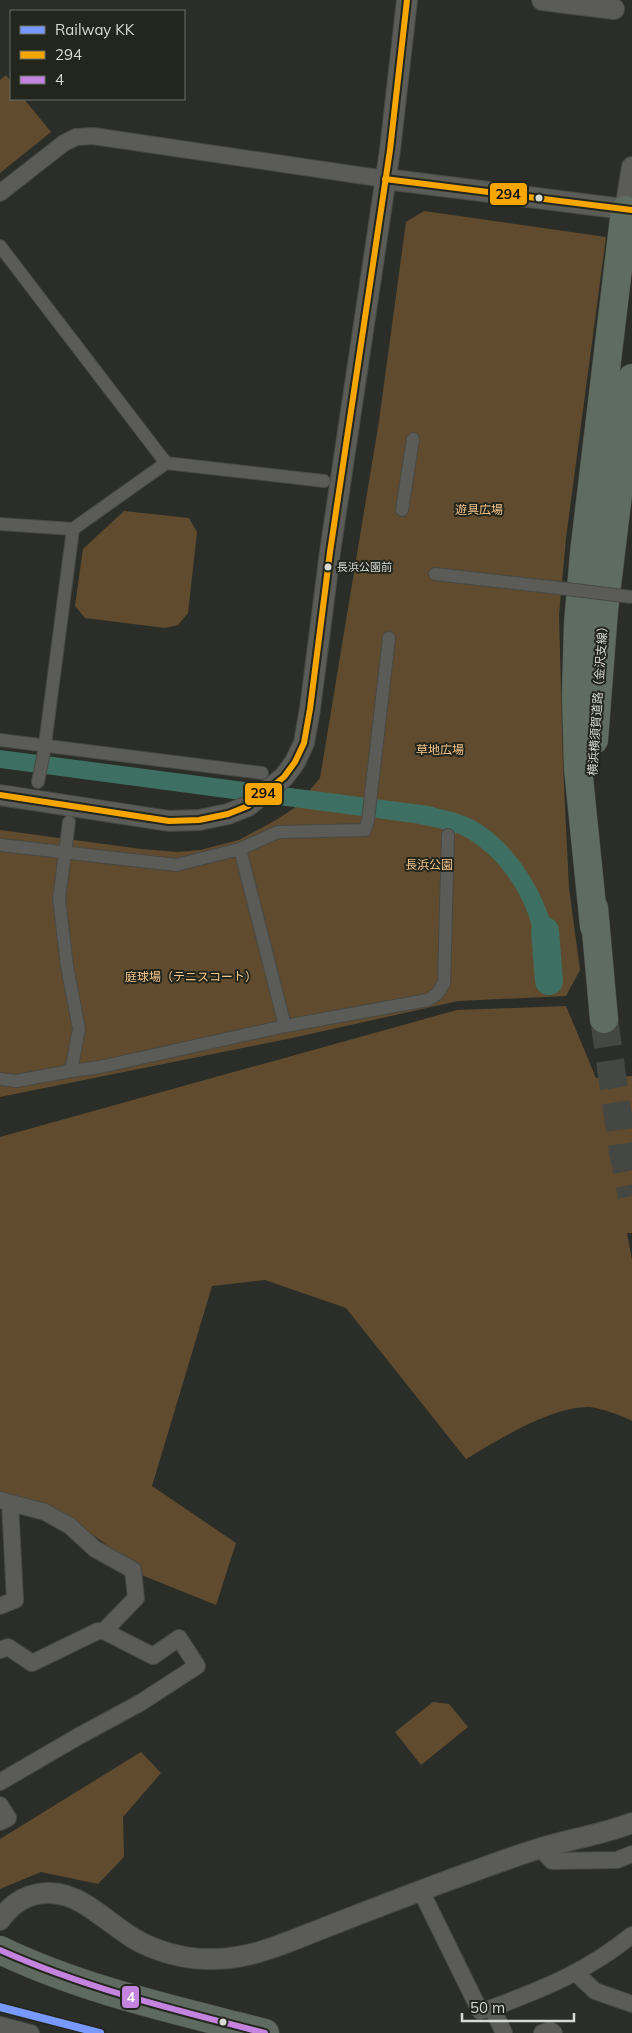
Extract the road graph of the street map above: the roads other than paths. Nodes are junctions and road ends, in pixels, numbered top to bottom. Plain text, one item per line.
1 (407, 0) edge
2 (542, 0) edge
3 (614, 9) dead end
4 (632, 167) edge
5 (385, 179) junction
6 (0, 193) edge
7 (629, 210) edge
8 (0, 246) edge
9 (632, 378) edge
10 (413, 439) dead end
11 (166, 464) junction
12 (324, 481) dead end
13 (402, 510) dead end
14 (0, 524) edge
15 (73, 528) junction
16 (435, 574) dead end
17 (632, 597) edge
18 (388, 638) dead end
19 (0, 740) edge
20 (45, 749) junction
21 (262, 773) dead end
22 (38, 782) dead end
23 (0, 795) edge
24 (69, 822) dead end
25 (448, 835) dead end
26 (0, 845) edge
27 (240, 849) junction
28 (64, 853) junction
29 (594, 926) junction
30 (604, 1019) tunnel mouth
31 (285, 1026) junction
32 (71, 1071) junction
33 (0, 1079) edge
34 (5, 1501) edge
35 (7, 1557) edge
36 (0, 1606) edge
37 (104, 1631) junction
38 (0, 1650) edge
39 (0, 1782) edge
40 (0, 1805) edge
41 (0, 1822) edge
42 (632, 1823) edge
43 (540, 1848) junction
44 (632, 1854) edge
45 (421, 1891) junction
46 (0, 1920) edge
47 (632, 1935) edge
48 (0, 1950) edge
49 (576, 1973) junction
50 (632, 2004) edge
51 (492, 2008) junction
52 (0, 2025) edge
53 (31, 2033) edge
54 (265, 2033) edge
55 (504, 2033) edge
56 (542, 2033) edge
57 (554, 2033) edge

1 - 5 street
2 - 3 street
4 - 7 street
5 - 6 street
5 - 7 street
5 - 23 street
7 - 29 highway
8 - 11 street
9 - 29 highway, 横浜横須賀道路（金沢支線）
10 - 13 street
11 - 12 street
11 - 15 street
14 - 15 street
15 - 20 street
16 - 17 street, bridge
18 - 27 street
19 - 20 street
20 - 21 street
20 - 22 street
24 - 28 street
25 - 31 street
26 - 28 street
27 - 28 street
27 - 31 street
28 - 32 street
29 - 30 highway, 横浜横須賀道路（金沢支線）
31 - 32 street
32 - 33 street
34 - 35 street
34 - 37 street
35 - 36 street
37 - 38 street
37 - 39 street
40 - 41 street
42 - 43 street
43 - 44 street
43 - 45 street
45 - 46 street
45 - 51 street
47 - 49 street
48 - 54 highway
49 - 50 street
49 - 51 street
51 - 55 street
52 - 53 street
56 - 57 street

